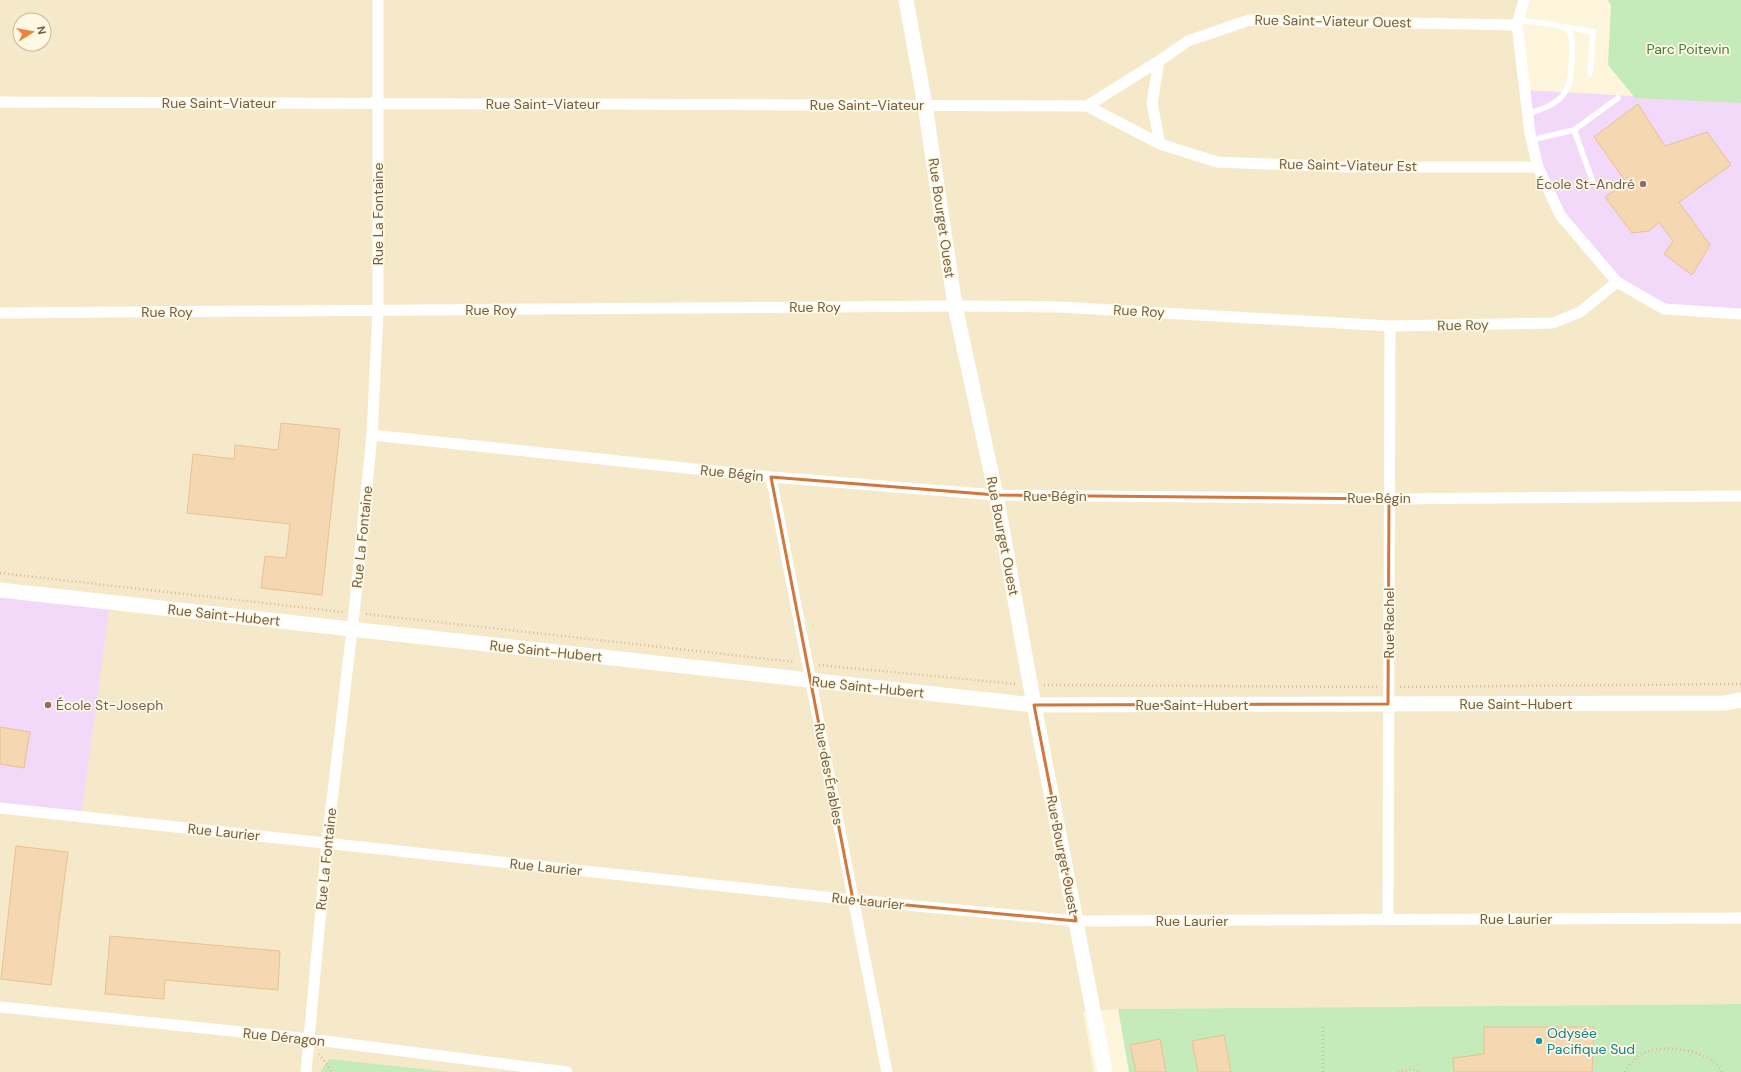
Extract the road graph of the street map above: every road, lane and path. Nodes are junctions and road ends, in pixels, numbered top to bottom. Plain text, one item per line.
1 (378, 0) edge
2 (906, 0) edge
3 (1524, 0) edge
4 (1518, 22) junction
5 (1563, 27) junction
6 (1159, 61) junction
7 (1590, 73) dead end
8 (1618, 98) dead end
9 (0, 102) edge
10 (378, 103) junction
11 (925, 105) junction
12 (1087, 106) junction
13 (1527, 114) junction
14 (1574, 130) junction
15 (1531, 140) junction
16 (1160, 144) junction
17 (1538, 167) junction
18 (1593, 182) dead end
19 (1616, 282) junction
20 (955, 306) junction
21 (378, 311) junction
22 (0, 314) edge
23 (1741, 314) edge
24 (1390, 326) junction
25 (372, 435) junction
26 (772, 477) junction
27 (996, 495) junction
28 (1741, 496) edge
29 (1389, 499) junction
30 (0, 573) edge
31 (0, 590) edge
32 (354, 613) junction
33 (352, 630) junction
34 (808, 664) junction
35 (811, 681) junction
36 (1741, 684) edge
37 (1031, 685) junction
38 (1388, 687) junction
39 (1741, 700) edge
40 (1724, 703) junction
41 (1388, 704) junction
42 (1034, 705) junction
43 (1741, 705) edge
44 (0, 808) edge
45 (327, 844) junction
46 (853, 900) junction
47 (1741, 918) edge
48 (1388, 920) junction
49 (1076, 921) junction
50 (0, 1007) edge
51 (1323, 1026) dead end
52 (309, 1039) junction
53 (306, 1072) edge
54 (567, 1072) edge
55 (886, 1072) edge
56 (1105, 1072) edge
57 (1323, 1072) edge
58 (1398, 1072) edge
59 (1419, 1072) edge
60 (1625, 1072) edge
61 (1722, 1072) edge

1 - 10 street, Rue La Fontaine
2 - 11 street, Rue Bourget Ouest
3 - 4 street
4 - 5 lane
4 - 6 street, Rue Saint-Viateur Ouest
4 - 13 street
5 - 7 lane
5 - 13 lane
6 - 12 street, Rue Saint-Viateur Ouest
6 - 16 street
8 - 14 lane
9 - 10 street, Rue Saint-Viateur
10 - 11 street, Rue Saint-Viateur
10 - 21 street, Rue La Fontaine
11 - 12 street, Rue Saint-Viateur
11 - 20 street, Rue Bourget Ouest
12 - 16 street, Rue Saint-Viateur Est
13 - 15 street
14 - 15 lane
14 - 18 lane
15 - 17 street
16 - 17 street, Rue Saint-Viateur Est
17 - 19 street
19 - 23 street
19 - 24 street, Rue Roy
20 - 21 street, Rue Roy
20 - 24 street, Rue Roy
20 - 27 street, Rue Bourget Ouest
21 - 22 street, Rue Roy
21 - 25 street, Rue La Fontaine
24 - 29 street, Rue Rachel
25 - 26 street, Rue Bégin
25 - 32 street, Rue La Fontaine
26 - 27 street, Rue Bégin
26 - 34 street, Rue des Érables
27 - 29 street, Rue Bégin
27 - 37 street, Rue Bourget Ouest
28 - 29 street, Rue Bégin
29 - 38 street, Rue Rachel
30 - 32 path, Rue Saint-Hubert
31 - 33 street, Rue Saint-Hubert
32 - 33 street, Rue La Fontaine
32 - 34 path, Rue Saint-Hubert
33 - 35 street, Rue Saint-Hubert
33 - 45 street, Rue La Fontaine
34 - 35 street, Rue des Érables
34 - 37 path, Rue Saint-Hubert
35 - 42 street, Rue Saint-Hubert
35 - 46 street, Rue des Érables
36 - 38 path, Rue Saint-Hubert
37 - 38 path, Rue Saint-Hubert
37 - 42 street, Rue Bourget Ouest
38 - 41 street, Rue Rachel
39 - 40 street, Rue Saint-Hubert
40 - 41 street, Rue Saint-Hubert
40 - 43 street
41 - 42 street, Rue Saint-Hubert
41 - 48 street, Rue Rachel
42 - 49 street, Rue Bourget Ouest
44 - 45 street, Rue Laurier
45 - 46 street, Rue Laurier
45 - 52 street, Rue La Fontaine
46 - 49 street, Rue Laurier
46 - 55 street, Rue des Érables
47 - 48 street, Rue Laurier
48 - 49 street, Rue Laurier
49 - 56 street, Rue Bourget Ouest
50 - 52 street, Rue Déragon
51 - 57 path
52 - 53 street, Rue La Fontaine
52 - 54 street, Rue Déragon
58 - 59 path
60 - 61 path

